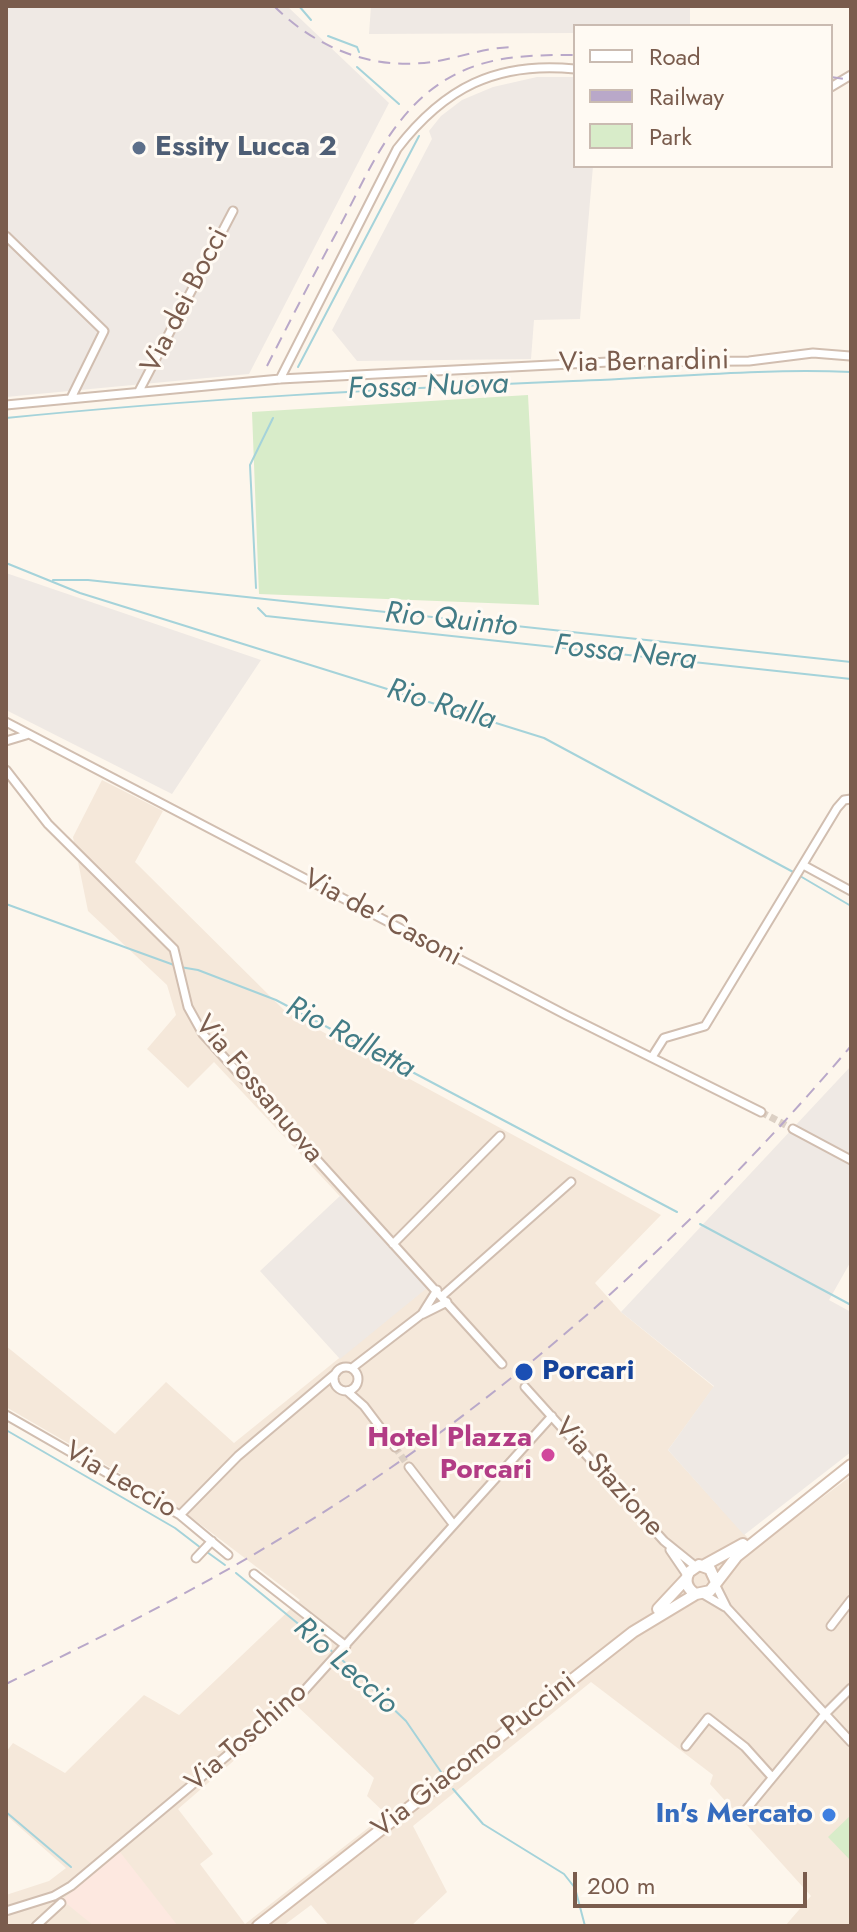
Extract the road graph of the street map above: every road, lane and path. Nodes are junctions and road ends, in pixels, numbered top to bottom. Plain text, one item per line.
1 (573, 69) edge
2 (851, 75) edge
3 (833, 86) edge
4 (233, 211) dead end
5 (6, 236) edge
6 (850, 356) edge
7 (280, 379) junction
8 (139, 391) junction
9 (71, 398) junction
10 (6, 405) edge
11 (6, 722) edge
12 (29, 736) junction
13 (6, 741) edge
14 (6, 770) edge
15 (851, 799) edge
16 (804, 867) junction
17 (851, 891) edge
18 (652, 1057) junction
19 (761, 1112) tunnel mouth
20 (793, 1129) tunnel mouth
21 (500, 1136) dead end
22 (851, 1160) edge
23 (571, 1182) dead end
24 (393, 1244) junction
25 (442, 1296) junction
26 (421, 1315) junction
27 (374, 1354) junction
28 (502, 1364) dead end
29 (352, 1368) junction
30 (335, 1374) junction
31 (358, 1380) junction
32 (335, 1385) junction
33 (525, 1387) dead end
34 (347, 1391) junction
35 (313, 1393) junction
36 (364, 1406) junction
37 (6, 1415) edge
38 (552, 1416) junction
39 (395, 1447) tunnel mouth
40 (851, 1465) edge
41 (409, 1467) tunnel mouth
42 (180, 1515) junction
43 (774, 1523) junction
44 (453, 1524) junction
45 (212, 1541) junction
46 (664, 1541) junction
47 (228, 1555) dead end
48 (198, 1556) dead end
49 (699, 1566) junction
50 (254, 1574) dead end
51 (687, 1577) junction
52 (715, 1582) junction
53 (700, 1594) junction
54 (851, 1600) edge
55 (727, 1608) junction
56 (831, 1626) dead end
57 (633, 1632) junction
58 (346, 1646) junction
59 (851, 1688) edge
60 (825, 1714) junction
61 (851, 1742) edge
62 (686, 1746) dead end
63 (772, 1777) junction
64 (745, 1811) dead end
65 (61, 1903) dead end
66 (6, 1911) edge
67 (39, 1925) edge
68 (258, 1926) edge

1 - 7 street
2 - 3 street
4 - 8 street, Via dei Bocci
5 - 9 street
6 - 7 street, Via Bernardini
7 - 8 street, Via Bernardini
8 - 9 street, Via Bernardini
9 - 10 street, Via Bernardini
11 - 12 street, Via de' Casoni
12 - 13 street
12 - 18 street, Via de' Casoni
14 - 24 street, Via Fossanuova
15 - 16 street
16 - 17 street
16 - 18 street
18 - 19 street, Via de' Casoni
20 - 22 street
21 - 24 street
23 - 25 street
24 - 25 street, Via Fossanuova
25 - 26 street
25 - 26 street
25 - 28 street, Via Fossanuova
26 - 27 street
27 - 29 street
27 - 31 street
29 - 30 street
29 - 31 street
30 - 32 street
30 - 35 street
31 - 34 street
31 - 36 street
32 - 34 street
32 - 35 street
33 - 38 street, Via Stazione
34 - 36 street
35 - 42 street
36 - 39 street
37 - 42 street, Via Leccio
38 - 44 street, Via Toschino
38 - 46 street, Via Stazione
40 - 43 main road
41 - 44 street
42 - 45 street, Via Leccio
43 - 49 main road
43 - 52 main road
44 - 58 street, Via Toschino
45 - 47 street, Via Leccio
45 - 48 street
46 - 49 street, Via Stazione
46 - 51 street
49 - 51 main road
49 - 52 main road
50 - 58 street
51 - 53 main road
51 - 57 main road
52 - 53 main road
52 - 55 street
53 - 55 street
53 - 57 main road, Via Giacomo Puccini
54 - 56 street
55 - 60 street
57 - 68 main road, Via Giacomo Puccini
58 - 66 street, Via Toschino
59 - 60 street
60 - 61 street
60 - 63 street
62 - 63 street
63 - 64 street
65 - 67 street

